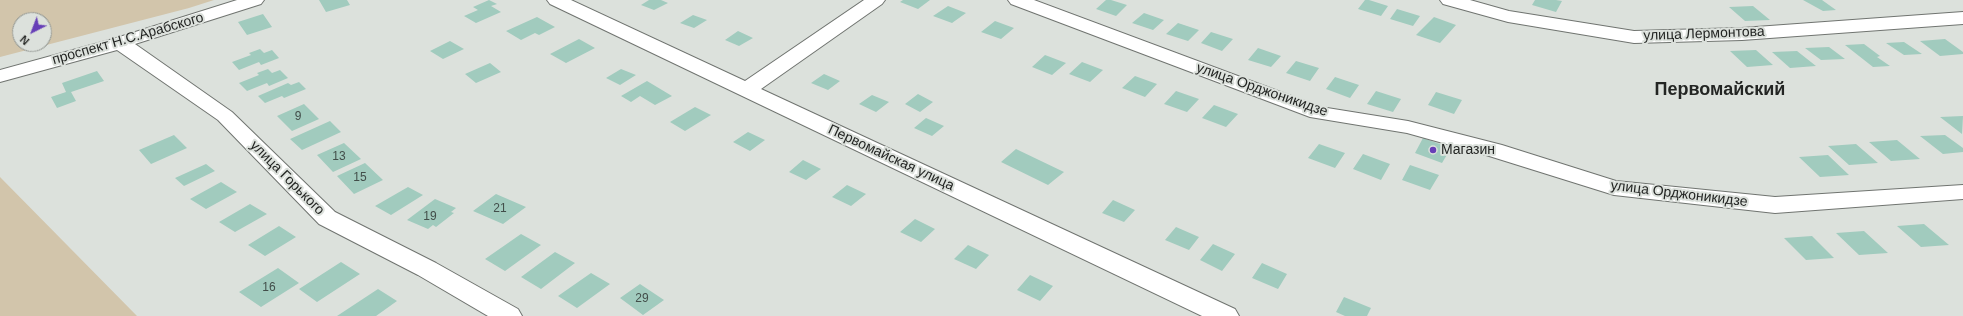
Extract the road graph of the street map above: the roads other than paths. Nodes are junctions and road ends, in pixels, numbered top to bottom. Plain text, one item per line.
1 (255, 0) edge
2 (556, 0) edge
3 (876, 0) edge
4 (1017, 0) edge
5 (1449, 0) edge
6 (1963, 18) edge
7 (120, 43) junction
8 (0, 76) edge
9 (746, 90) junction
10 (1963, 192) edge
11 (509, 316) edge
12 (1226, 316) edge

1 - 7 street, проспект Н.С.Арабского
2 - 9 street, Первомайская улица
3 - 9 street
4 - 10 street, улица Орджоникидзе
5 - 6 street, улица Лермонтова
7 - 8 street, проспект Н.С.Арабского
7 - 11 street, улица Горького
9 - 12 street, Первомайская улица

